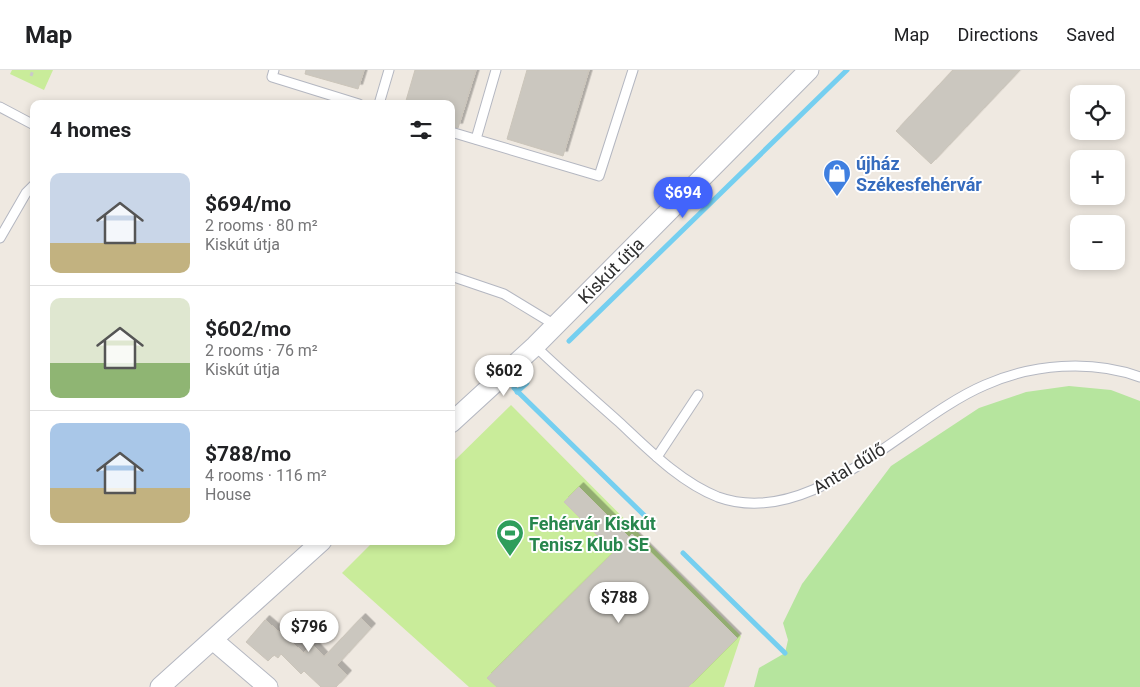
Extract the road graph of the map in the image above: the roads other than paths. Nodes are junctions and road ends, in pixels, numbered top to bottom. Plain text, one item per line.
1 (274, 70) edge
2 (388, 70) edge
3 (496, 70) edge
4 (633, 70) edge
5 (809, 70) edge
6 (346, 100) edge
7 (379, 100) edge
8 (0, 107) edge
9 (30, 123) edge
10 (455, 133) edge
11 (476, 139) junction
12 (30, 189) edge
13 (0, 238) edge
14 (455, 277) edge
15 (555, 325) junction
16 (535, 346) junction
17 (1140, 377) edge
18 (698, 395) dead end
19 (455, 419) edge
20 (657, 457) junction
21 (318, 545) edge
22 (213, 640) junction
23 (160, 687) edge
24 (268, 687) edge

1 - 6 lane
2 - 7 lane
3 - 11 lane
4 - 11 lane
5 - 15 street, Kiskút útja
8 - 9 lane
10 - 11 lane
12 - 13 lane
14 - 15 lane
15 - 16 street, Kiskút útja
16 - 19 street, Kiskút útja
16 - 20 lane, Antal dűlő
17 - 20 lane, Antal dűlő
18 - 20 lane
21 - 22 street
22 - 23 street
22 - 24 street

